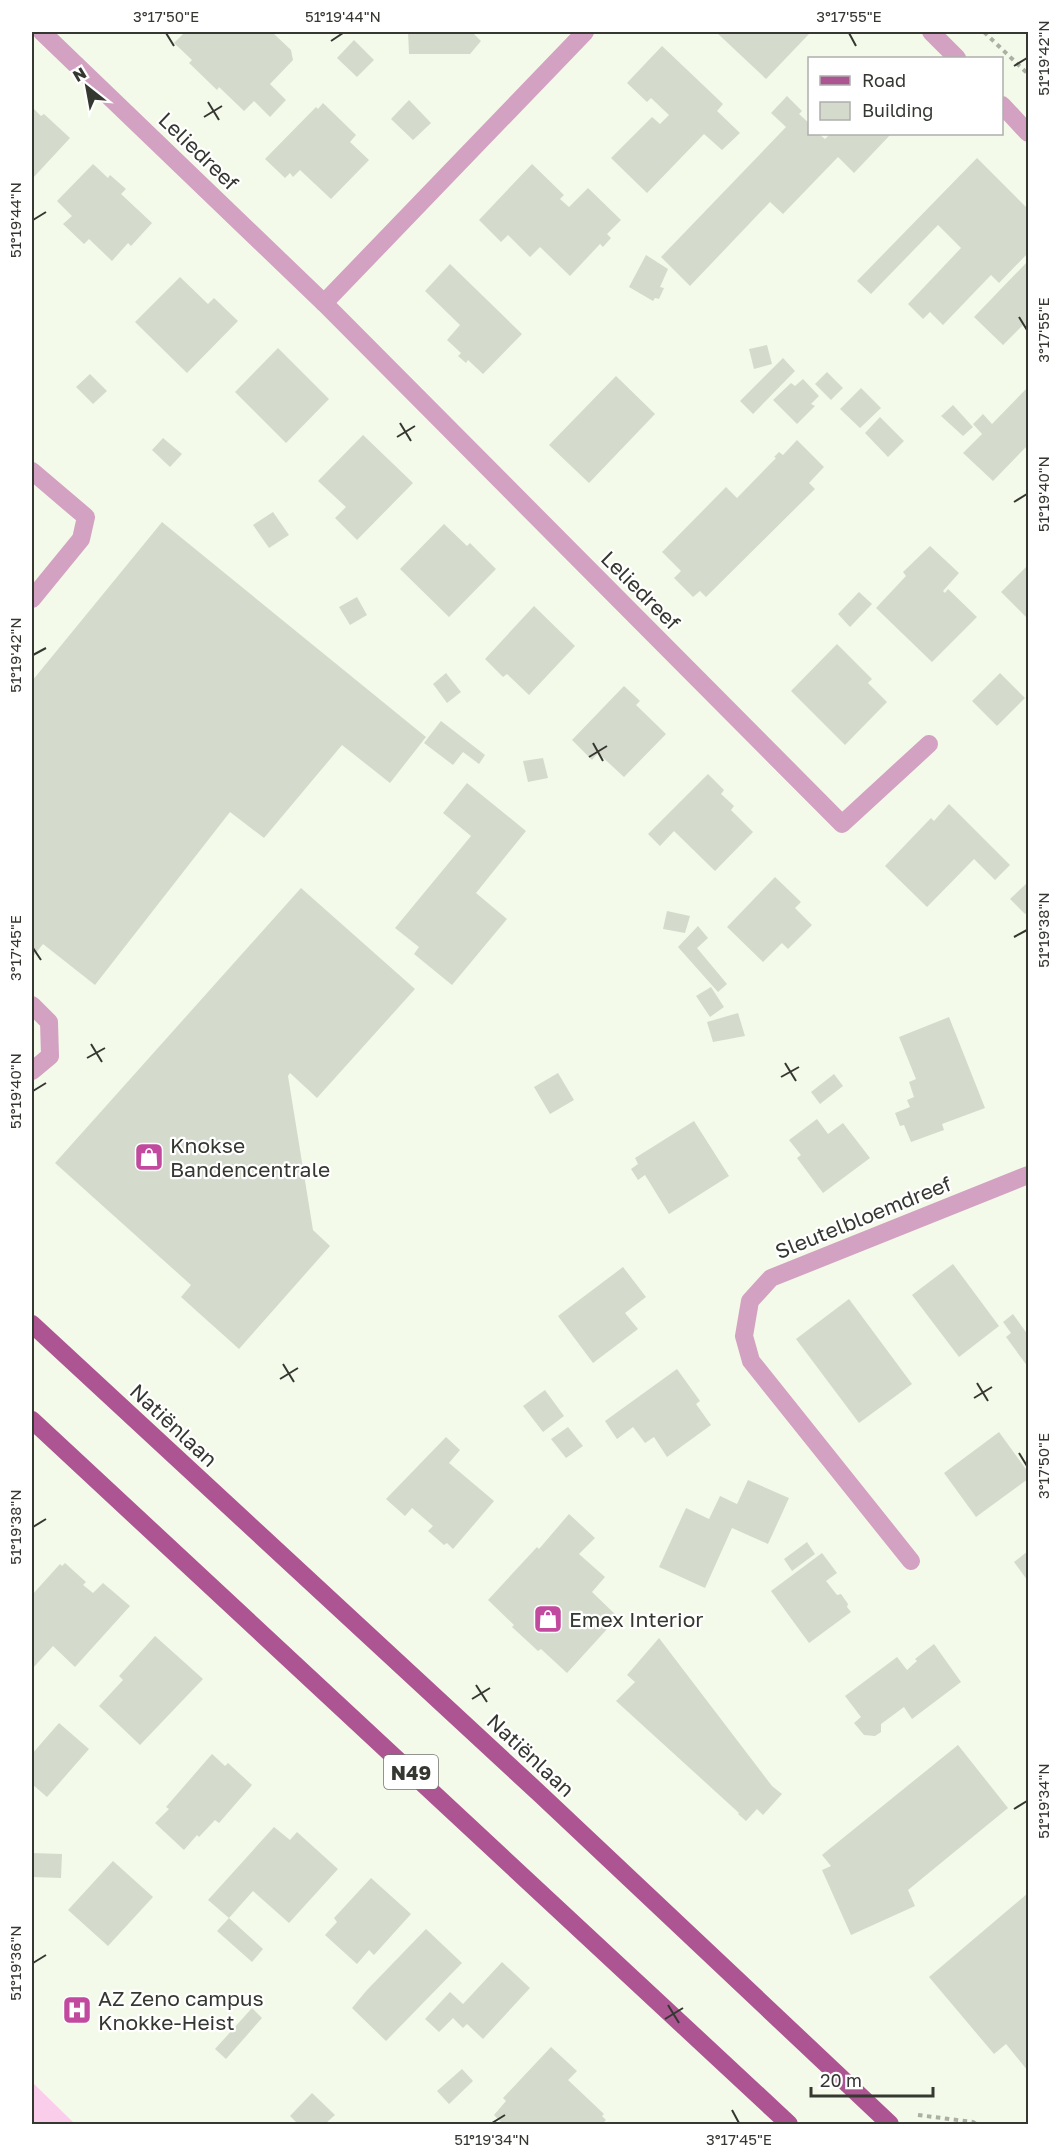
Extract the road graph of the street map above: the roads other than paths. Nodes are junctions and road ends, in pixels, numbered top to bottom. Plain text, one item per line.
1 (42, 32) edge
2 (585, 32) edge
3 (931, 32) edge
4 (956, 57) edge
5 (1003, 106) edge
6 (1029, 133) edge
7 (324, 303) junction
8 (32, 471) edge
9 (32, 599) edge
10 (928, 744) dead end
11 (32, 1005) edge
12 (32, 1071) edge
13 (1029, 1175) edge
14 (32, 1324) edge
15 (32, 1420) edge
16 (911, 1561) dead end
17 (789, 2124) edge
18 (890, 2124) edge

1 - 7 street, Leliedreef
2 - 7 street
3 - 4 street
5 - 6 street
7 - 10 street, Leliedreef
8 - 9 street
11 - 12 street
13 - 16 street, Sleutelbloemdreef
14 - 18 main road, Natiënlaan
15 - 17 main road, N49

